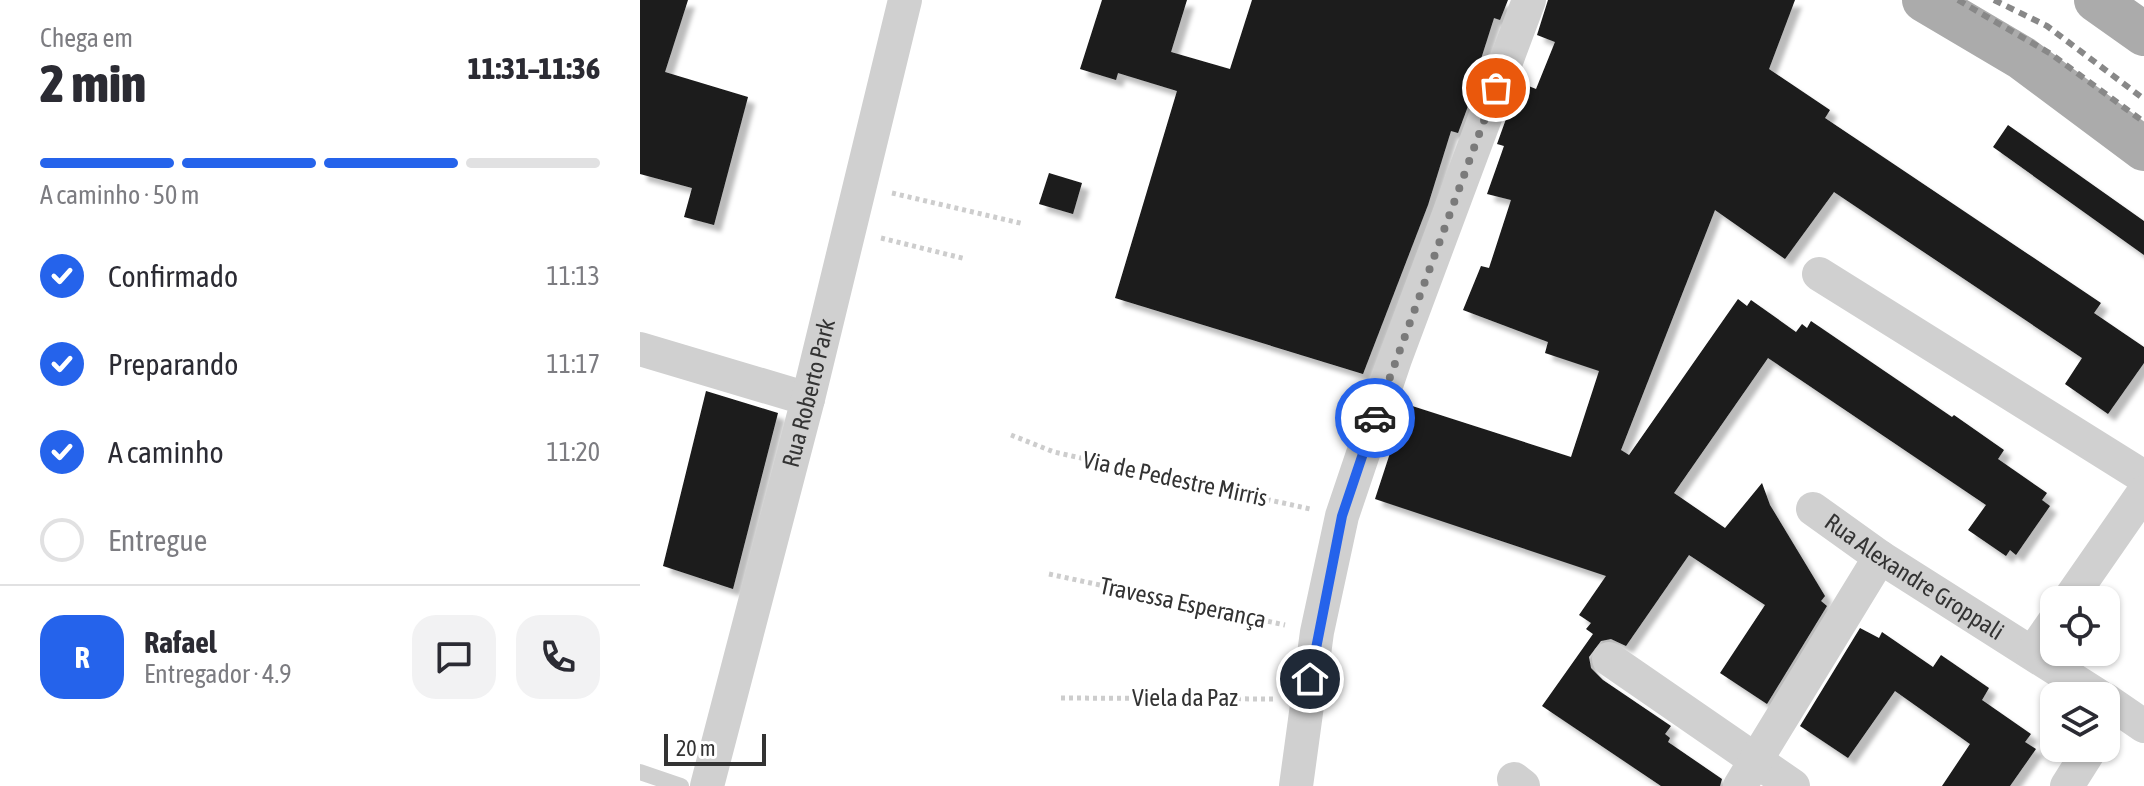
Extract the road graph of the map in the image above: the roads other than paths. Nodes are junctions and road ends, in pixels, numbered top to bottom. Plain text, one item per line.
1 (905, 0) edge
2 (1529, 0) edge
3 (1924, 0) edge
4 (2096, 0) edge
5 (2144, 34) edge
6 (2144, 149) edge
7 (1819, 274) dead end
8 (640, 349) edge
9 (808, 399) junction
10 (2144, 477) edge
11 (2144, 492) edge
12 (1813, 509) dead end
13 (1880, 557) junction
14 (2079, 586) edge
15 (2040, 642) edge
16 (2033, 652) junction
17 (1609, 659) dead end
18 (2074, 682) edge
19 (2082, 762) edge
20 (640, 772) edge
21 (1748, 774) edge
22 (681, 786) edge
23 (707, 786) edge
24 (1296, 786) edge
25 (1793, 786) edge
26 (2067, 786) edge

1 - 9 street, Rua Roberto Park
2 - 24 street
3 - 6 main road
4 - 5 main road
7 - 10 street
8 - 9 street
9 - 23 street, Rua Roberto Park
11 - 14 street
12 - 13 street, Rua Alexandre Groppali
13 - 16 street, Rua Alexandre Groppali
13 - 21 street
15 - 16 street
16 - 18 street, Rua Alexandre Groppali
17 - 21 street
19 - 26 street
20 - 22 lane
21 - 25 street

